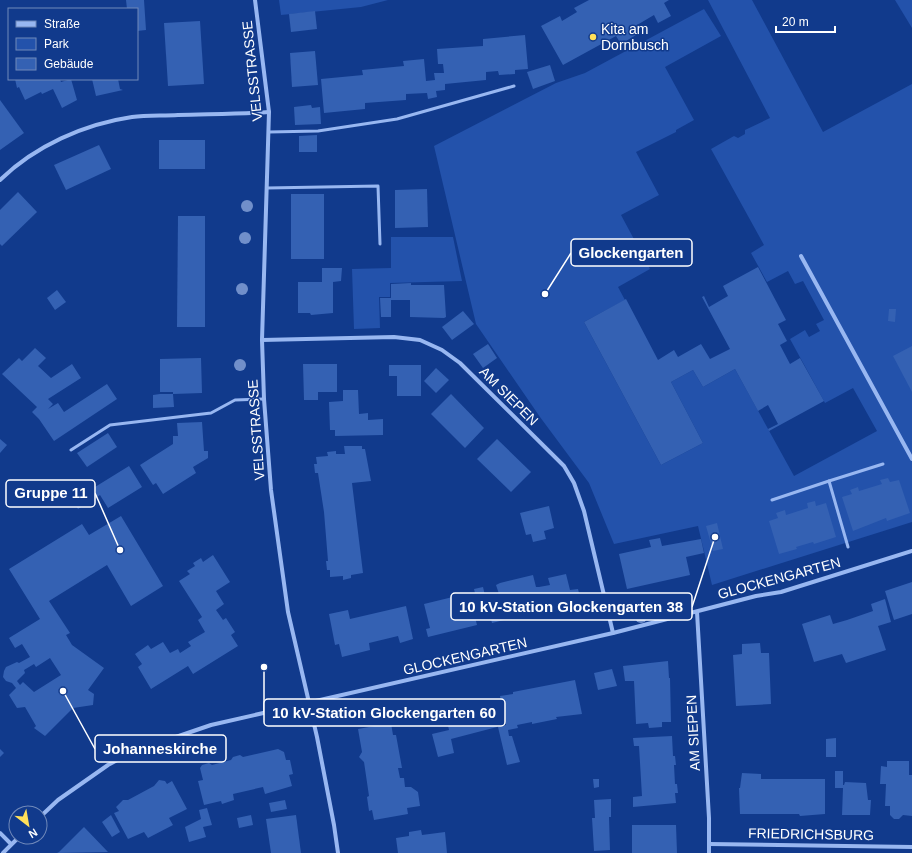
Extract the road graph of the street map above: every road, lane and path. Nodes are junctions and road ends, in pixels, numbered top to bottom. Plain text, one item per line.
1 (255, 0) edge
2 (514, 86) dead end
3 (269, 112) junction
4 (269, 132) junction
5 (0, 180) edge
6 (267, 188) junction
7 (380, 244) dead end
8 (801, 256) dead end
9 (262, 340) junction
10 (264, 399) junction
11 (70, 450) dead end
12 (912, 459) edge
13 (883, 464) dead end
14 (828, 481) junction
15 (772, 500) dead end
16 (848, 547) dead end
17 (912, 551) edge
18 (697, 612) junction
19 (613, 633) junction
20 (309, 702) junction
21 (48, 809) edge
22 (0, 833) edge
23 (8, 841) edge
24 (709, 844) junction
25 (10, 845) edge
26 (912, 846) edge
27 (3, 853) edge
28 (338, 853) edge
29 (709, 853) edge

1 - 3 street, VELSSTRASSE
2 - 4 lane
3 - 4 street, VELSSTRASSE
3 - 5 street
4 - 6 street, VELSSTRASSE
6 - 7 lane
6 - 9 street, VELSSTRASSE
8 - 12 street
9 - 10 street, VELSSTRASSE
9 - 19 street, AM SIEPEN
10 - 11 lane
10 - 20 street, VELSSTRASSE
13 - 14 lane
14 - 15 lane
14 - 16 lane
17 - 18 street, GLOCKENGARTEN
18 - 19 street, GLOCKENGARTEN
18 - 24 street, AM SIEPEN
19 - 20 street, GLOCKENGARTEN
20 - 21 street, GLOCKENGARTEN
20 - 28 street, VELSSTRASSE
22 - 23 street
24 - 26 street, FRIEDRICHSBURG
24 - 29 street, AM SIEPEN
25 - 27 street

